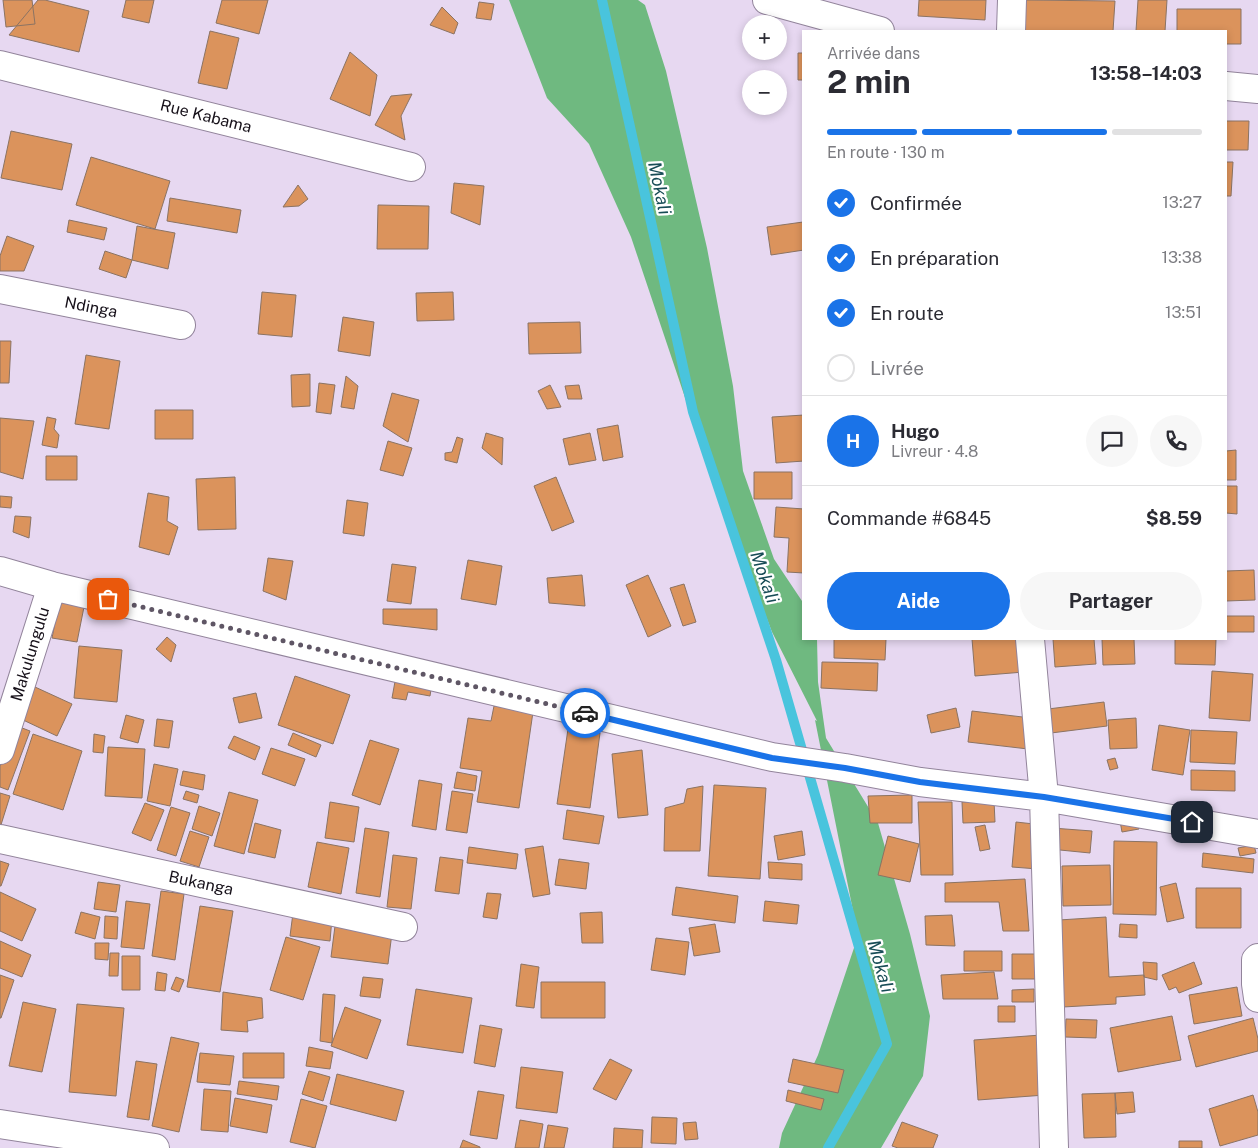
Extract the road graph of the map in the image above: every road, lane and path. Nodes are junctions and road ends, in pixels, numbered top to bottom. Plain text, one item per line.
1 (768, 0) edge
2 (1012, 0) edge
3 (876, 30) edge
4 (1011, 30) edge
5 (0, 65) edge
6 (1227, 86) edge
7 (1258, 89) edge
8 (411, 168) dead end
9 (0, 289) edge
10 (181, 325) dead end
11 (0, 571) edge
12 (52, 586) junction
13 (1030, 640) edge
14 (0, 750) edge
15 (1044, 797) junction
16 (1258, 834) edge
17 (0, 839) edge
18 (403, 927) dead end
19 (1258, 958) edge
20 (1258, 998) edge
21 (0, 1124) edge
22 (155, 1148) edge
23 (1054, 1148) edge

1 - 3 street
2 - 4 street
5 - 8 street, Rue Kabama
6 - 7 street
9 - 10 street, Ndinga
11 - 12 street
12 - 14 street, Makulungulu
12 - 15 street
13 - 15 street
15 - 16 street
15 - 23 street
17 - 18 street, Bukanga
19 - 20 street
21 - 22 street

